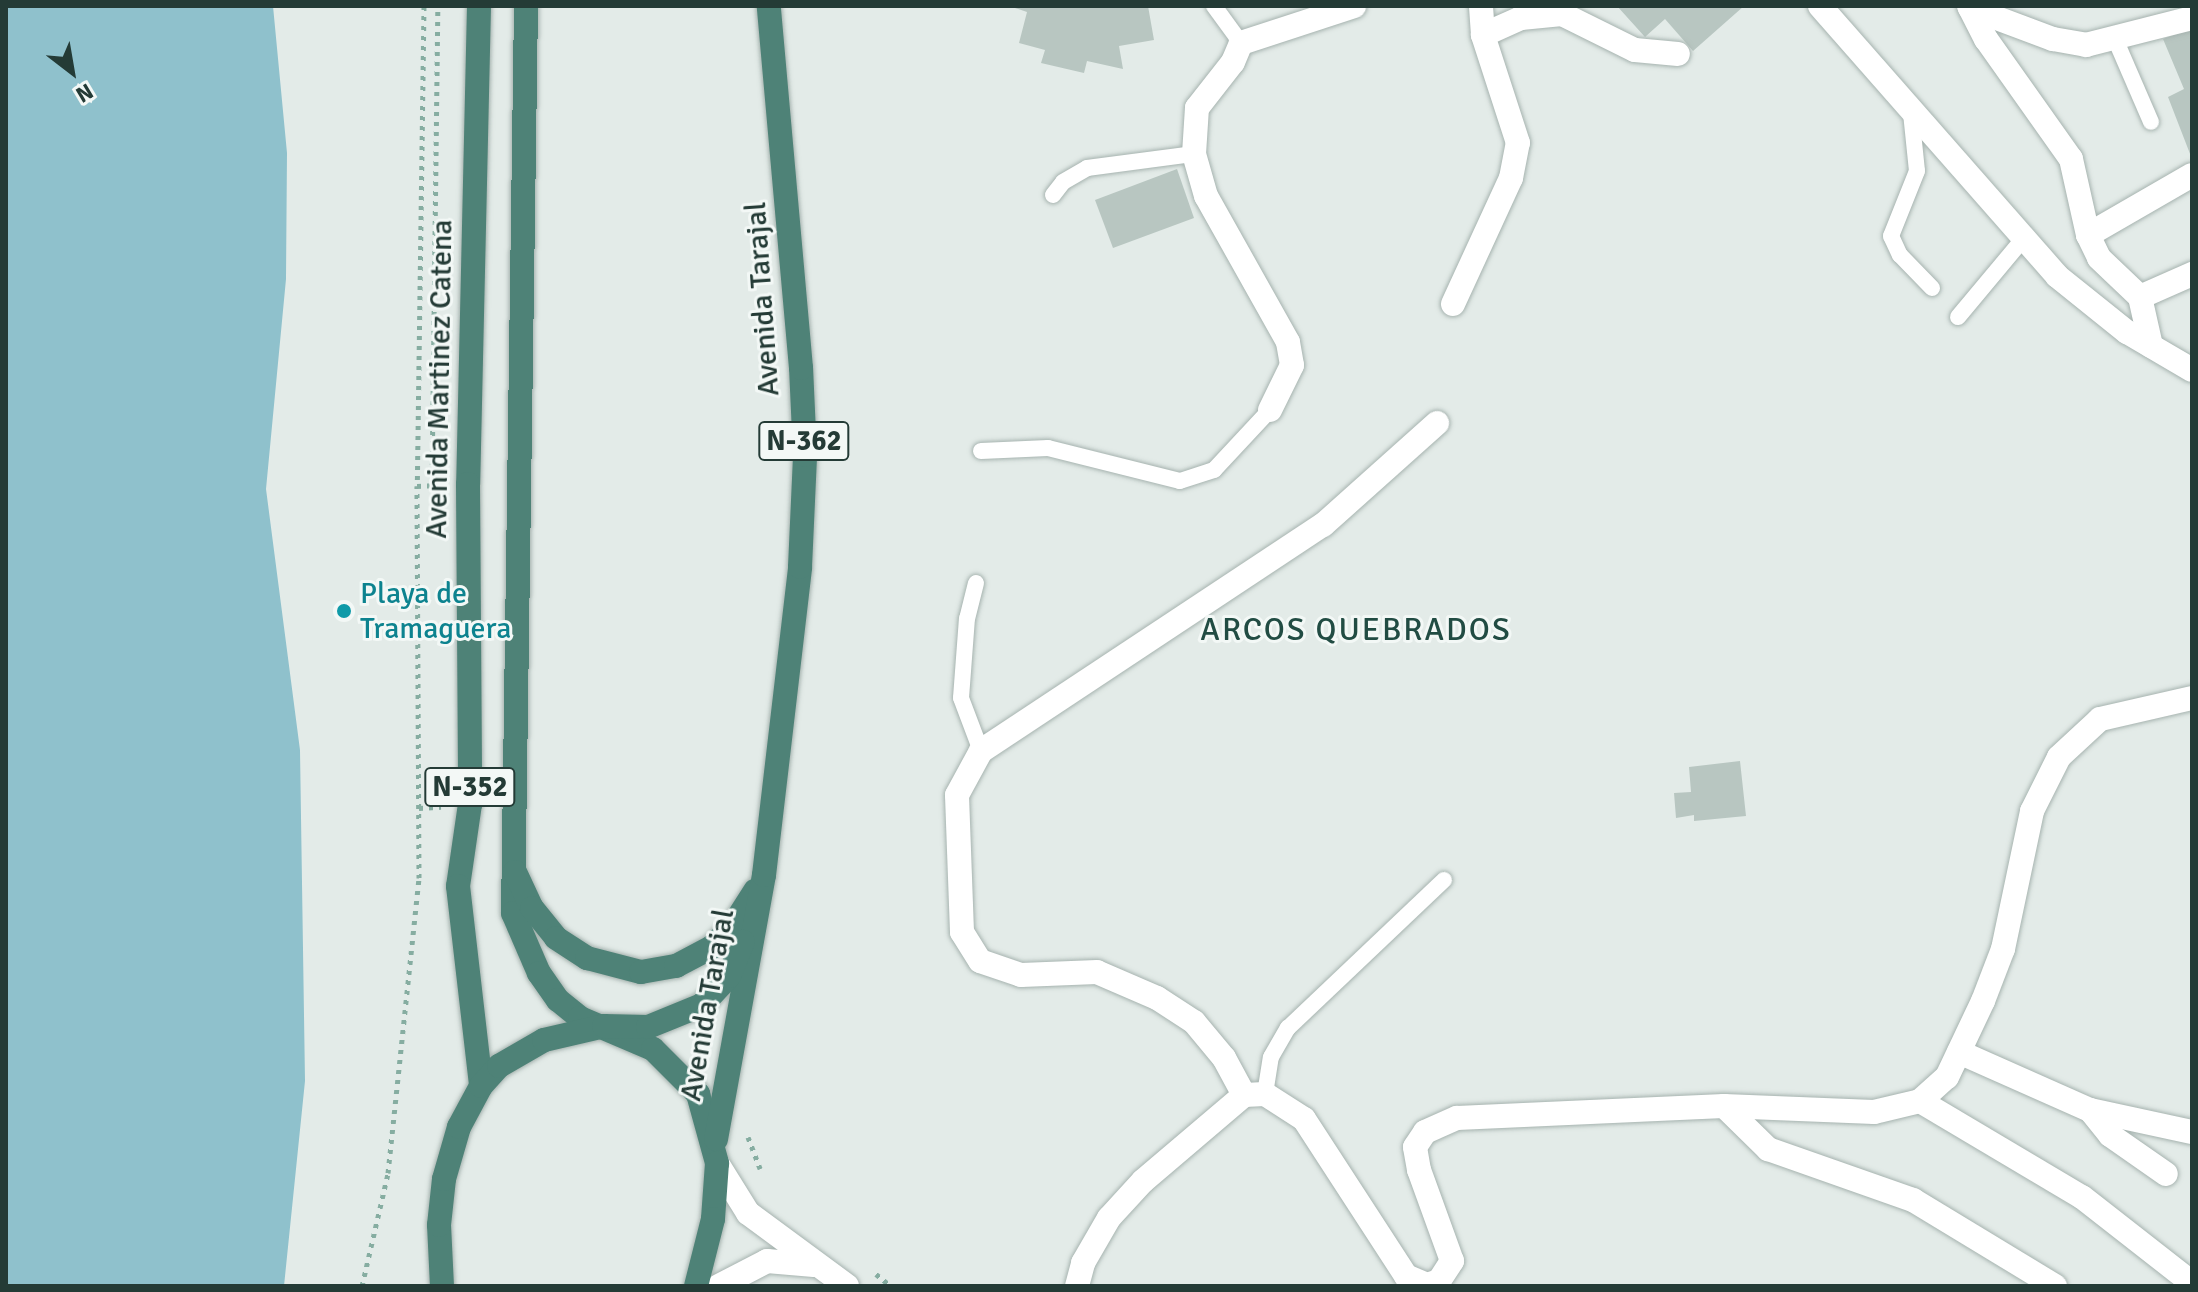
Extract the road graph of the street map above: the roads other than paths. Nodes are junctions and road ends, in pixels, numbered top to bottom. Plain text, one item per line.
1 (479, 6) edge
2 (526, 6) edge
3 (769, 6) edge
4 (1214, 6) edge
5 (1354, 6) edge
6 (1481, 6) edge
7 (1820, 6) edge
8 (1970, 7) edge
9 (2180, 15) edge
10 (1483, 35) junction
11 (2116, 41) junction
12 (1241, 43) junction
13 (1678, 54) dead end
14 (1911, 113) junction
15 (2151, 122) dead end
16 (1194, 154) junction
17 (2192, 175) edge
18 (1053, 195) dead end
19 (2088, 235) junction
20 (2024, 238) junction
21 (2192, 274) edge
22 (1932, 288) dead end
23 (2140, 297) junction
24 (1453, 304) dead end
25 (1958, 317) dead end
26 (2151, 346) junction
27 (2192, 370) edge
28 (1270, 410) joint
29 (1437, 423) dead end
30 (981, 451) dead end
31 (976, 583) dead end
32 (2192, 698) edge
33 (981, 751) junction
34 (511, 862) junction
35 (764, 875) junction
36 (1444, 880) dead end
37 (604, 1026) junction
38 (1959, 1052) junction
39 (481, 1086) junction
40 (1255, 1094) junction
41 (1920, 1101) junction
42 (1724, 1106) junction
43 (2090, 1110) junction
44 (2192, 1132) edge
45 (716, 1155) junction
46 (2166, 1174) dead end
47 (823, 1266) junction
48 (1454, 1279) edge
49 (436, 1281) edge
50 (2192, 1283) edge
51 (696, 1286) edge
52 (719, 1286) edge
53 (847, 1286) edge
54 (1077, 1286) edge
55 (2055, 1286) edge

1 - 39 highway, Avenida Martinez Catena / N-352
2 - 34 highway, N-352
3 - 35 highway, Avenida Tarajal / N-362
4 - 12 lane
5 - 12 street
6 - 10 street
7 - 14 street
8 - 11 street
8 - 19 street
9 - 11 street
10 - 13 street
10 - 24 street
11 - 15 lane
12 - 16 street
14 - 20 street
14 - 22 lane
16 - 18 lane
16 - 28 street
17 - 19 street
19 - 23 street
20 - 25 lane
20 - 26 street
21 - 23 street
23 - 26 street
26 - 27 street
28 - 30 lane
29 - 33 street
31 - 33 lane
32 - 38 street
33 - 40 street
34 - 35 highway, N-352
34 - 37 highway, N-352
35 - 37 highway, Avenida Tarajal / N-362
35 - 45 highway, Avenida Tarajal / N-362
36 - 40 lane
37 - 39 highway, Avenida Tarajal
37 - 45 highway, N-352
38 - 41 street
38 - 43 street
39 - 49 highway
40 - 48 street
40 - 54 street
41 - 42 street
41 - 50 street
42 - 48 street
42 - 55 street
43 - 44 street
43 - 46 street
45 - 47 street
45 - 51 highway, N-352
47 - 52 street
47 - 53 street

